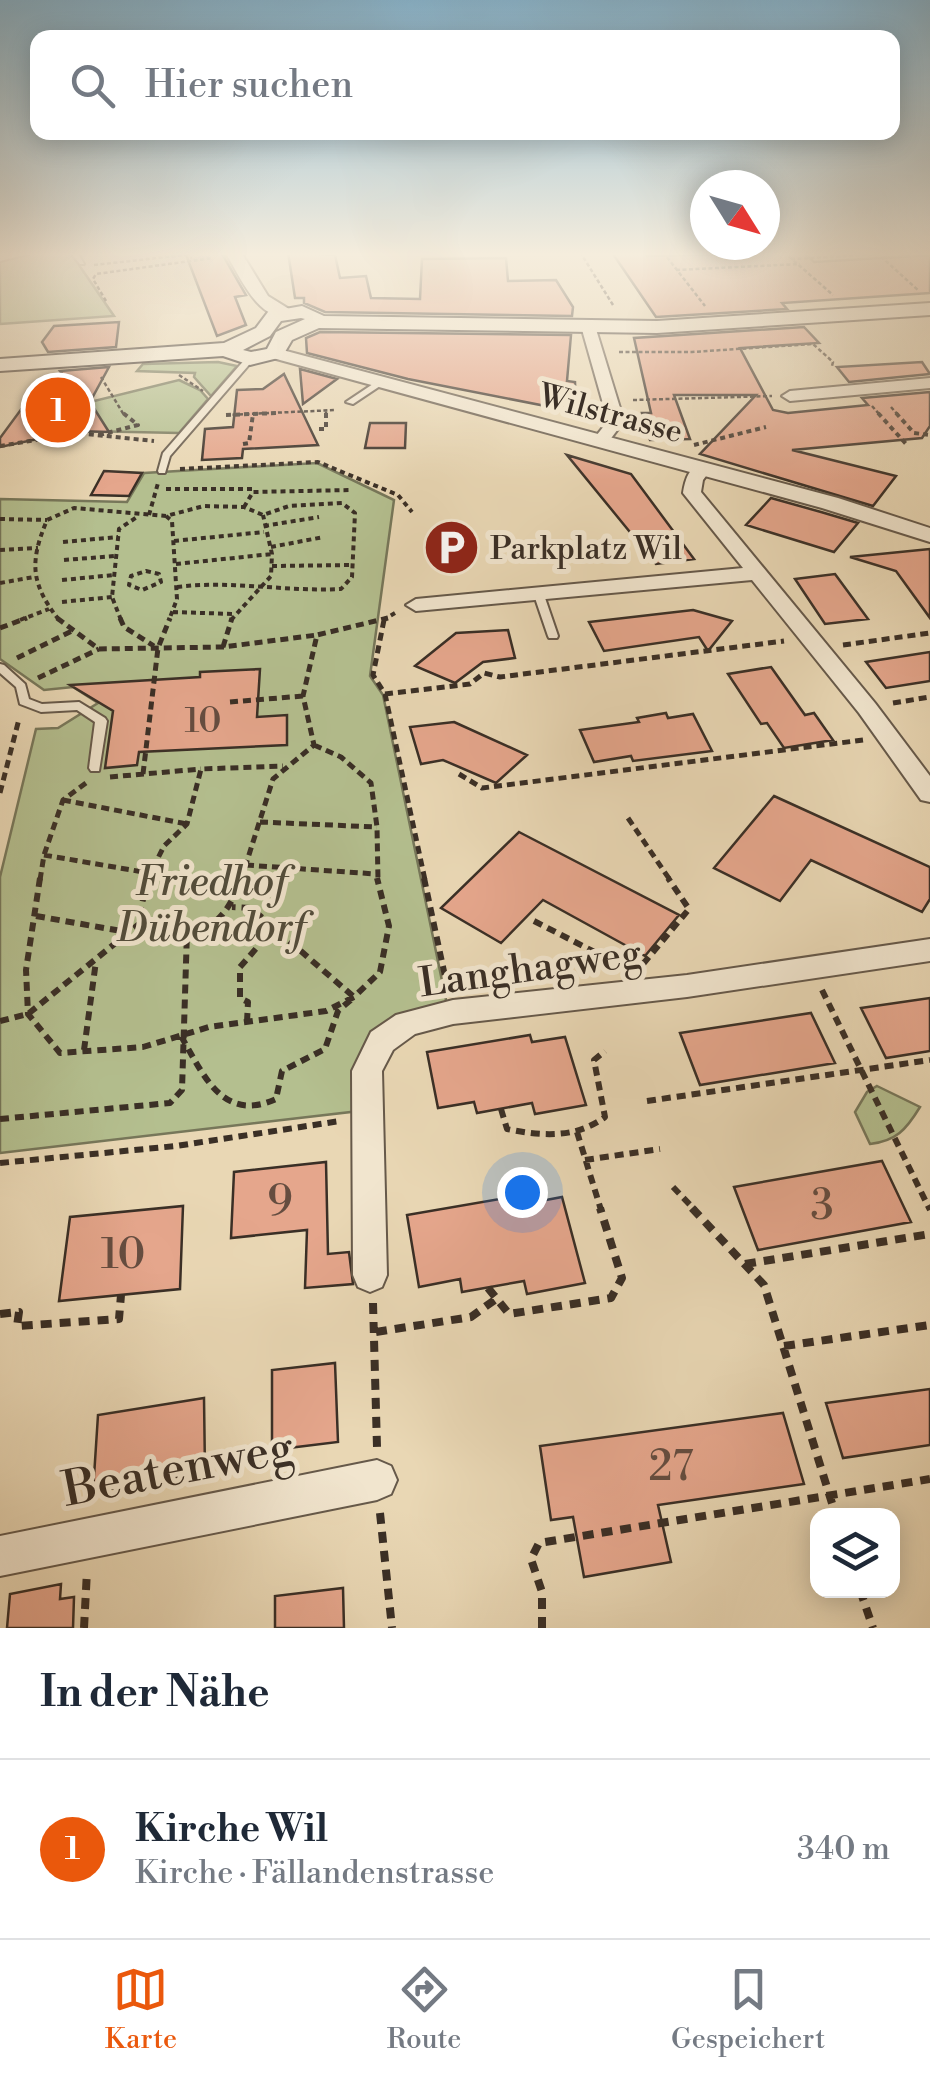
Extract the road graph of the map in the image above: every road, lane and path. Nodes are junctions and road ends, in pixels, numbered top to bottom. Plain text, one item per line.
1 (266, 328) edge
2 (302, 328) edge
3 (589, 328) edge
4 (826, 343) dead end
5 (814, 344) junction
6 (596, 352) junction
7 (274, 353) junction
8 (240, 354) junction
9 (0, 365) edge
10 (832, 366) dead end
11 (382, 382) junction
12 (930, 383) edge
13 (866, 389) junction
14 (790, 396) joint
15 (113, 397) dead end
16 (353, 400) joint
17 (610, 400) junction
18 (266, 406) dead end
19 (326, 410) junction
20 (266, 413) junction
21 (253, 414) junction
22 (213, 416) dead end
23 (766, 427) dead end
24 (319, 429) dead end
25 (100, 435) junction
26 (930, 435) edge
27 (600, 441) junction
28 (243, 444) dead end
29 (907, 445) dead end
30 (0, 446) edge
31 (690, 448) dead end
32 (166, 454) junction
33 (704, 468) junction
34 (162, 470) joint
35 (156, 489) dead end
36 (350, 490) dead end
37 (253, 492) junction
38 (152, 504) dead end
39 (244, 507) junction
40 (412, 512) dead end
41 (149, 514) junction
42 (263, 515) junction
43 (140, 516) junction
44 (166, 516) junction
45 (318, 517) dead end
46 (0, 519) edge
47 (46, 520) junction
48 (264, 529) junction
49 (930, 534) edge
50 (324, 537) dead end
51 (118, 538) junction
52 (174, 541) junction
53 (62, 542) dead end
54 (38, 548) junction
55 (0, 550) edge
56 (272, 550) junction
57 (115, 556) junction
58 (64, 560) dead end
59 (176, 564) junction
60 (352, 565) junction
61 (272, 566) junction
62 (758, 573) junction
63 (114, 575) junction
64 (34, 577) junction
65 (177, 577) junction
66 (162, 579) junction
67 (62, 580) dead end
68 (128, 582) junction
69 (0, 583) edge
70 (113, 583) junction
71 (260, 586) junction
72 (177, 588) junction
73 (538, 595) junction
74 (112, 597) junction
75 (62, 602) dead end
76 (416, 605) dead end
77 (49, 609) junction
78 (172, 612) junction
79 (234, 614) junction
80 (1, 627) edge
81 (72, 630) junction
82 (930, 632) edge
83 (318, 635) junction
84 (553, 636) dead end
85 (816, 643) junction
86 (223, 647) junction
87 (158, 648) junction
88 (100, 649) junction
89 (0, 667) edge
90 (22, 686) junction
91 (385, 694) junction
92 (303, 696) junction
93 (930, 697) edge
94 (24, 701) junction
95 (230, 702) dead end
96 (867, 708) junction
97 (888, 736) junction
98 (314, 744) junction
99 (283, 766) junction
100 (201, 769) junction
101 (93, 773) joint
102 (143, 774) junction
103 (459, 774) dead end
104 (108, 777) dead end
105 (0, 794) edge
106 (930, 794) edge
107 (63, 800) junction
108 (628, 818) dead end
109 (260, 822) junction
110 (186, 824) junction
111 (377, 827) junction
112 (44, 855) junction
113 (246, 865) junction
114 (148, 873) junction
115 (376, 874) junction
116 (232, 907) junction
117 (36, 916) junction
118 (144, 920) junction
119 (534, 921) dead end
120 (274, 928) junction
121 (186, 932) junction
122 (129, 933) junction
123 (930, 950) edge
124 (96, 958) junction
125 (812, 969) junction
126 (354, 997) junction
127 (453, 1012) junction
128 (28, 1014) junction
129 (0, 1021) edge
130 (247, 1022) junction
131 (181, 1036) junction
132 (84, 1051) junction
133 (605, 1051) dead end
134 (930, 1060) edge
135 (861, 1070) junction
136 (647, 1101) dead end
137 (500, 1109) dead end
138 (368, 1116) junction
139 (0, 1119) edge
140 (577, 1132) junction
141 (660, 1149) dead end
142 (585, 1160) junction
143 (0, 1163) edge
144 (673, 1186) dead end
145 (930, 1211) edge
146 (930, 1234) edge
147 (745, 1264) junction
148 (370, 1275) dead end
149 (488, 1288) dead end
150 (121, 1295) dead end
151 (496, 1299) junction
152 (0, 1314) edge
153 (930, 1325) edge
154 (376, 1332) dead end
155 (784, 1346) junction
156 (930, 1479) edge
157 (377, 1480) dead end
158 (830, 1495) junction
159 (834, 1508) edge
160 (90, 1538) junction
161 (0, 1556) edge
162 (863, 1598) edge
163 (84, 1628) edge
164 (542, 1628) edge
165 (872, 1628) edge

1 - 8 main road
2 - 7 main road
3 - 6 street
4 - 5 path
5 - 6 path
5 - 10 path
6 - 17 street
7 - 8 main road
7 - 11 street, Wilstrasse
8 - 9 main road
8 - 32 lane
11 - 16 lane
11 - 27 street, Wilstrasse
12 - 13 street
13 - 14 street
13 - 26 path
13 - 29 path
14 - 17 path
15 - 25 path
16 - 19 path
17 - 27 street
18 - 20 path
19 - 20 path
19 - 24 path
20 - 21 path
21 - 22 path
21 - 28 path
23 - 31 path
25 - 30 path
25 - 32 path
27 - 33 street, Wilstrasse
32 - 34 lane
33 - 49 street, Wilstrasse
33 - 62 street
34 - 40 path
35 - 37 path
36 - 37 path
37 - 39 path
38 - 41 path
39 - 42 path
39 - 44 path
41 - 43 path
41 - 44 path
42 - 48 path
42 - 60 path
43 - 47 path
43 - 51 path
44 - 52 path
45 - 48 path
46 - 47 path
47 - 54 path
48 - 52 path
48 - 56 path
50 - 56 path
51 - 53 path
51 - 57 path
52 - 59 path
54 - 55 path
54 - 64 path
56 - 59 path
56 - 61 path
57 - 58 path
57 - 63 path
59 - 65 path
60 - 61 path
60 - 71 path
61 - 71 path
62 - 73 street
62 - 85 street
63 - 67 path
63 - 70 path
64 - 69 path
64 - 77 path
65 - 66 path
65 - 72 path
66 - 68 path
66 - 68 path
68 - 70 path
70 - 74 path
71 - 72 path
71 - 79 path
72 - 78 path
73 - 76 street
73 - 84 lane
74 - 75 path
74 - 87 path
77 - 80 path
77 - 81 path
78 - 79 path
78 - 87 path
79 - 86 path
81 - 88 path
81 - 89 path
82 - 85 path
83 - 86 path
83 - 91 path
83 - 92 path
85 - 91 path
85 - 96 street
86 - 87 path
87 - 88 path
87 - 102 path
88 - 90 path
89 - 90 lane
90 - 94 lane
91 - 127 path
92 - 95 path
92 - 98 path
93 - 96 path
94 - 101 lane
94 - 105 path
96 - 97 street
97 - 103 path
97 - 106 street
98 - 99 path
98 - 111 path
99 - 100 path
99 - 109 path
100 - 102 path
100 - 110 path
101 - 107 path
102 - 104 path
107 - 110 path
107 - 112 path
108 - 119 path
109 - 111 path
109 - 113 path
110 - 114 path
111 - 115 path
112 - 114 path
112 - 117 path
113 - 115 path
113 - 116 path
114 - 118 path
115 - 126 path
116 - 120 path
116 - 121 path
117 - 122 path
117 - 128 path
118 - 121 path
118 - 122 path
120 - 126 path
120 - 130 path
121 - 131 path
122 - 124 path
123 - 125 street, Langhagweg
124 - 128 path
124 - 132 path
125 - 127 street, Langhagweg
125 - 135 path
126 - 130 path
126 - 131 path
127 - 138 street, Langhagweg
128 - 129 path
128 - 132 path
130 - 131 path
131 - 132 path
131 - 139 path
133 - 140 path
134 - 135 path
135 - 136 path
135 - 145 path
137 - 140 path
138 - 143 path
138 - 148 street, Langhagweg
140 - 142 path
141 - 142 path
142 - 151 path
144 - 147 path
146 - 147 path
147 - 155 path
149 - 151 path
150 - 152 path
151 - 154 path
153 - 155 path
155 - 158 path
156 - 158 path
157 - 160 street, Beatenweg
158 - 159 path
158 - 164 path
160 - 161 street, Beatenweg
160 - 163 path
162 - 165 path

